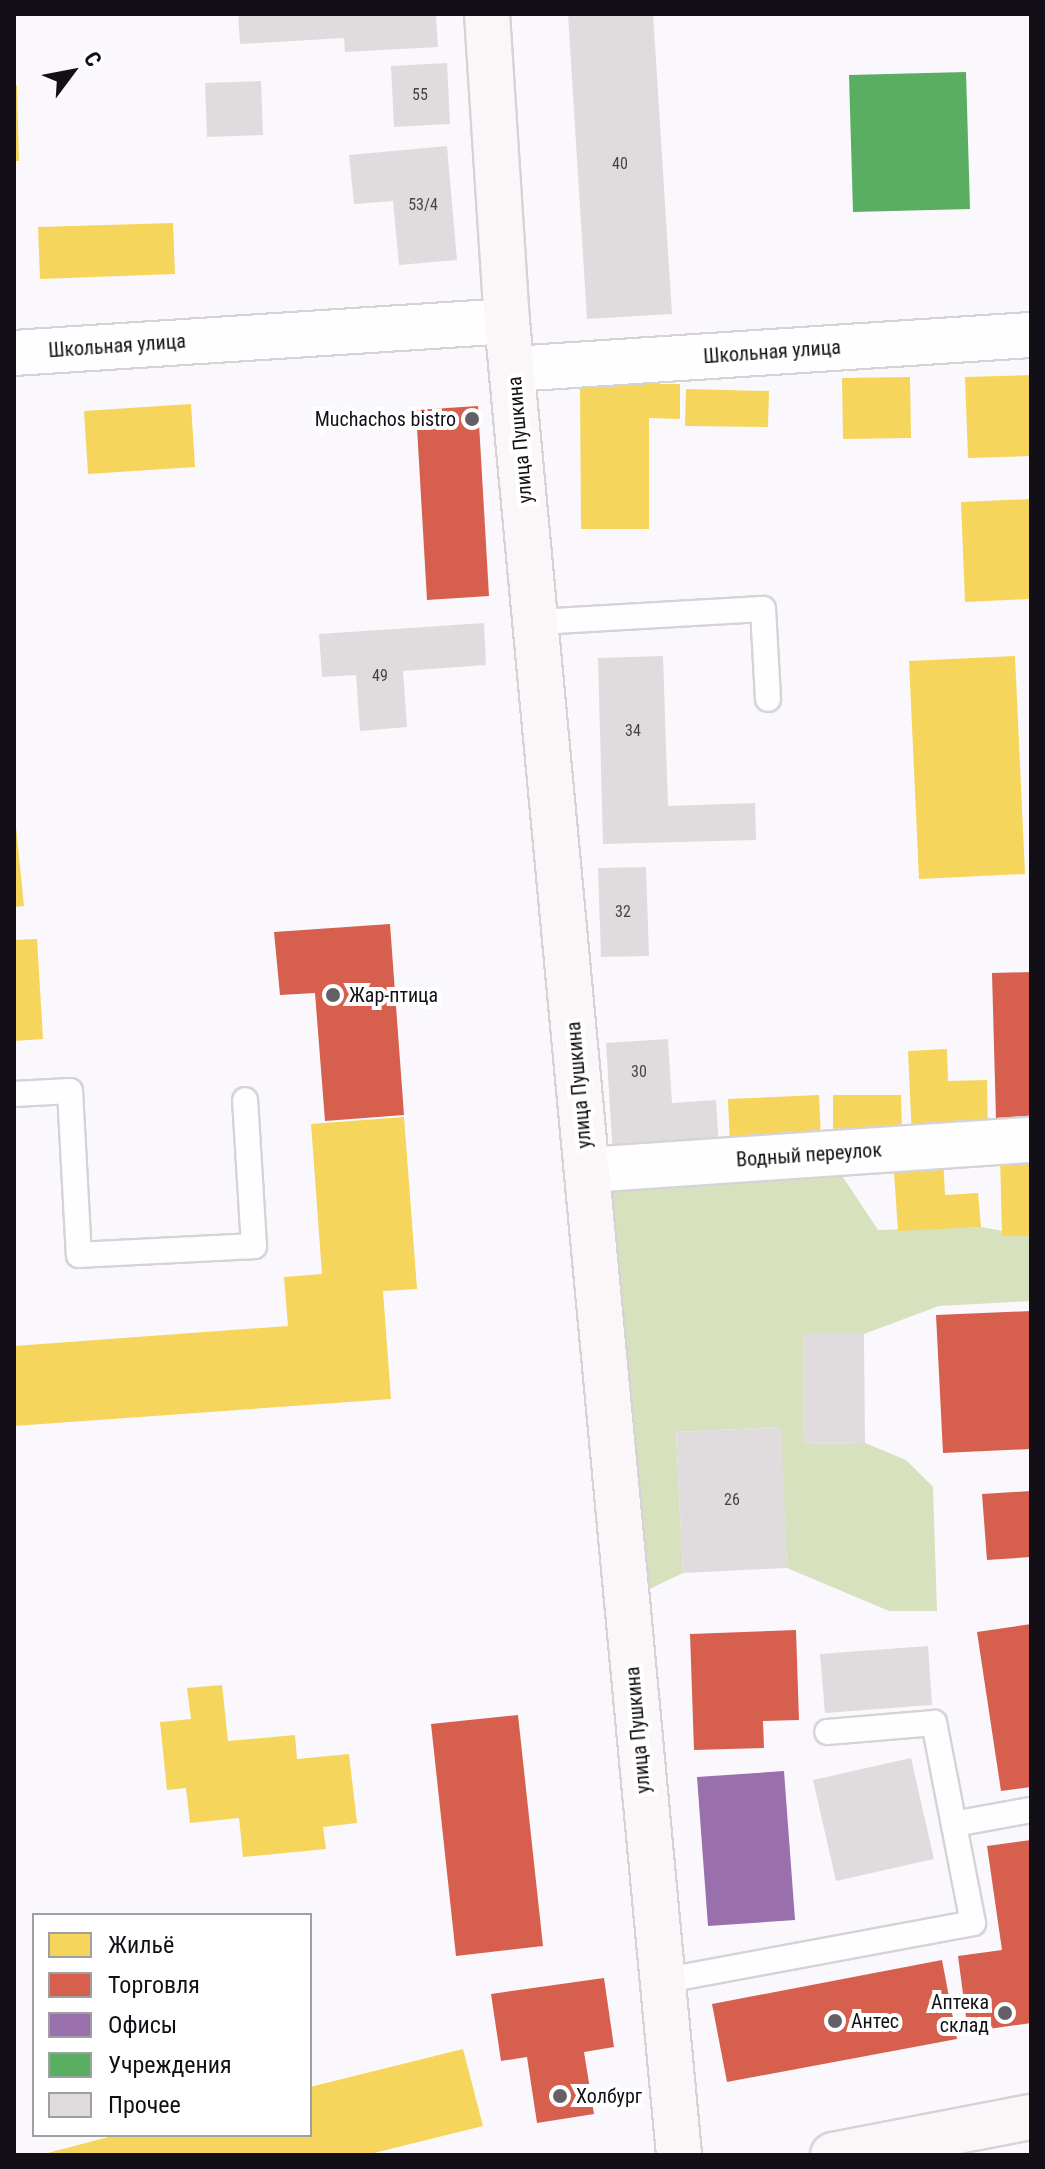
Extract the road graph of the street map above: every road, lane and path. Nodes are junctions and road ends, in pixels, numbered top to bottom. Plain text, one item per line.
1 (487, 14) edge
2 (507, 321) junction
3 (1031, 335) edge
4 (14, 353) edge
5 (513, 369) junction
6 (537, 622) junction
7 (768, 699) dead end
8 (14, 1094) edge
9 (245, 1100) dead end
10 (1031, 1140) edge
11 (587, 1170) junction
12 (827, 1732) dead end
13 (1031, 1810) edge
14 (954, 1824) junction
15 (661, 1981) junction
16 (1031, 2117) edge
17 (679, 2155) edge
18 (833, 2155) edge

1 - 2 main road, улица Пушкина
2 - 4 street, Школьная улица
2 - 5 main road, улица Пушкина
3 - 5 street, Школьная улица
5 - 6 main road, улица Пушкина
6 - 7 lane
6 - 11 main road, улица Пушкина
8 - 9 lane
10 - 11 street, Водный переулок
11 - 15 main road, улица Пушкина
12 - 14 lane
13 - 14 lane
14 - 15 lane
15 - 17 main road, улица Пушкина
16 - 18 main road

